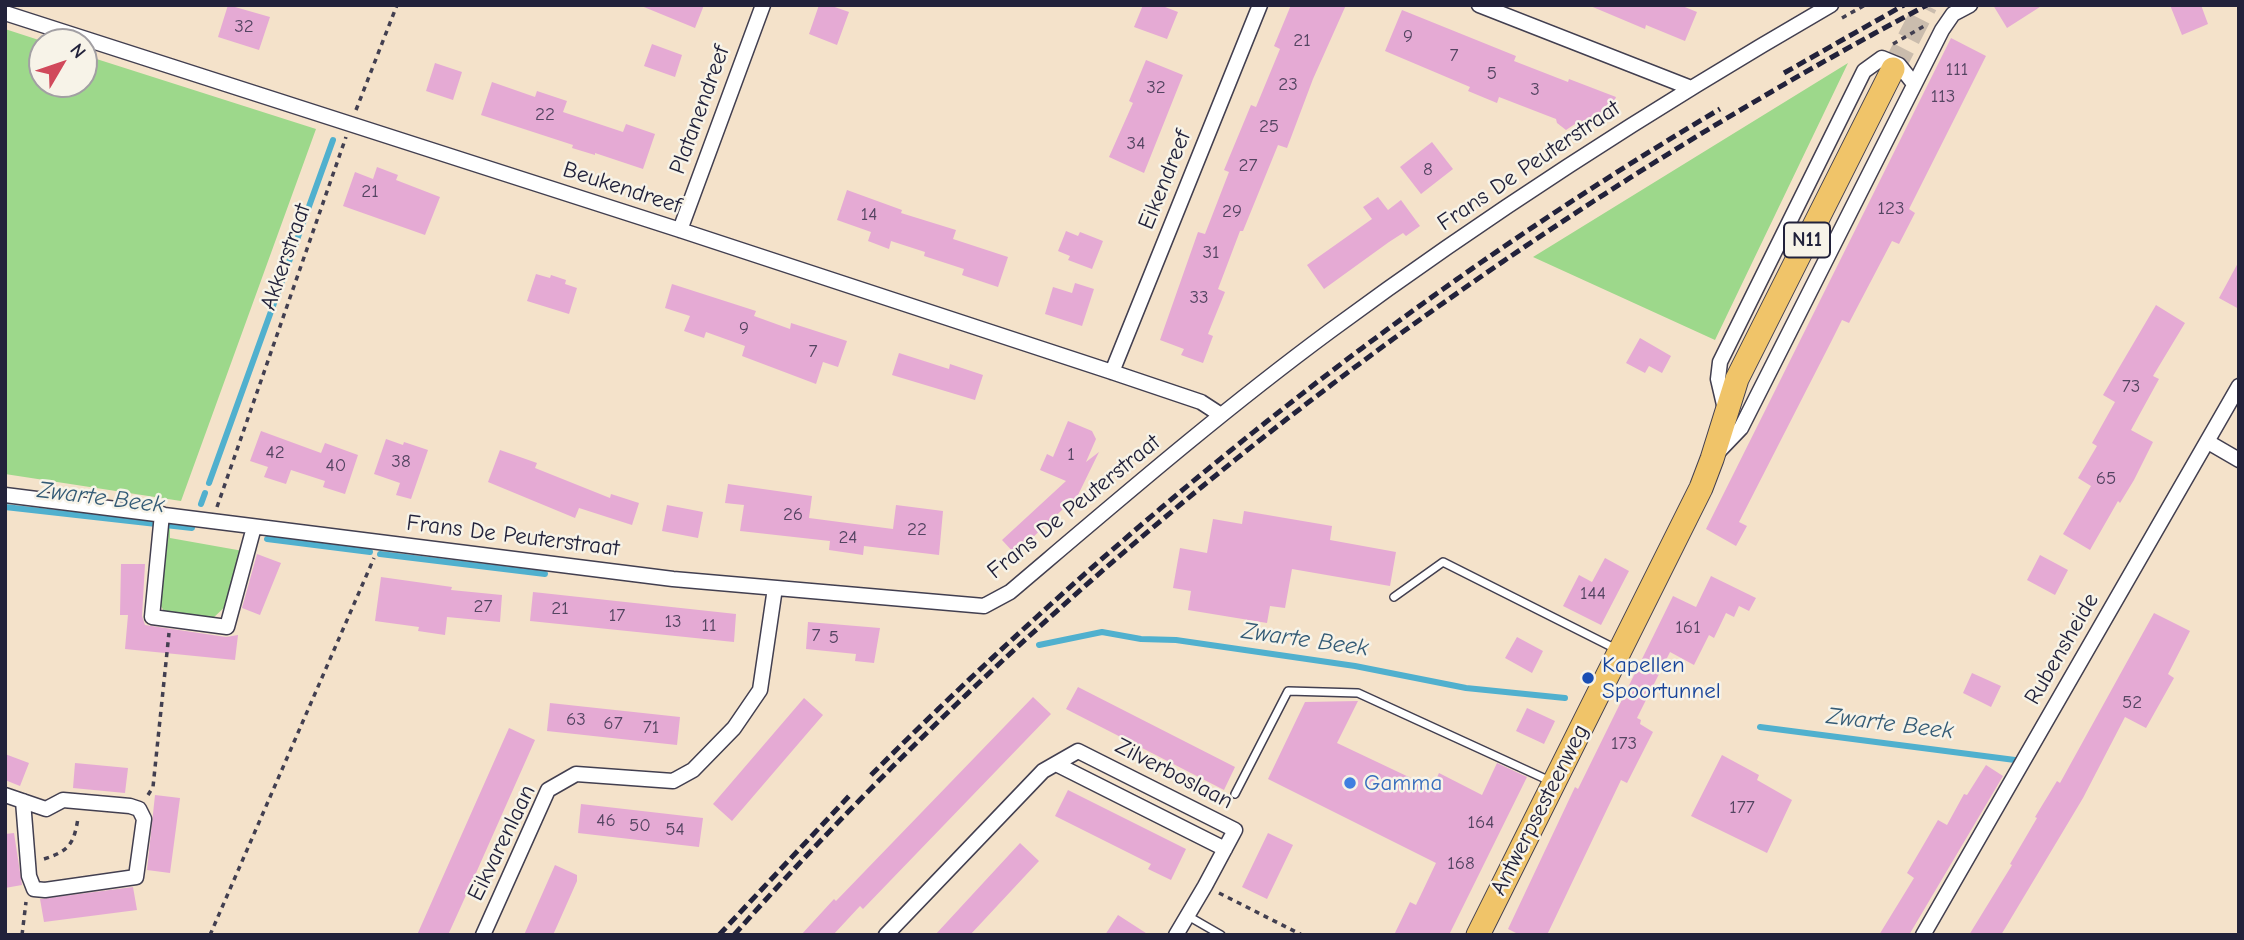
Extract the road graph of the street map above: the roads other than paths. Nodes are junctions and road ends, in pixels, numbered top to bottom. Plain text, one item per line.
1 (763, 5) edge
2 (1260, 5) edge
3 (1479, 5) edge
4 (1831, 5) edge
5 (1970, 5) edge
6 (5, 13) edge
7 (1887, 64) joint
8 (1914, 84) junction
9 (1691, 88) junction
10 (680, 230) junction
11 (1112, 372) junction
12 (2239, 386) edge
13 (1221, 415) junction
14 (2208, 442) junction
15 (1712, 459) junction
16 (2239, 460) edge
17 (5, 495) edge
18 (162, 514) junction
19 (254, 527) junction
20 (775, 587) junction
21 (1394, 597) dead end
22 (1619, 651) junction
23 (1056, 764) junction
24 (1553, 783) junction
25 (1235, 794) dead end
26 (5, 795) edge
27 (23, 801) junction
28 (1225, 849) junction
29 (1187, 915) junction
30 (483, 935) edge
31 (886, 935) edge
32 (1176, 935) edge
33 (1221, 935) edge
34 (1478, 935) edge
35 (1923, 935) edge

1 - 10 street, Platanendreef
2 - 11 street, Eikendreef
3 - 9 street
4 - 9 street, Frans De Peuterstraat
5 - 8 street, Antwerpsesteenweg
6 - 10 street, Beukendreef
7 - 8 street
7 - 15 main road, Antwerpsesteenweg / N11
8 - 15 street, Antwerpsesteenweg
9 - 13 street, Frans De Peuterstraat
10 - 11 street, Beukendreef
11 - 13 street, Beukendreef
12 - 14 street, Rubensheide
13 - 20 street, Frans De Peuterstraat
14 - 16 street
14 - 35 street, Rubensheide
15 - 22 main road, Antwerpsesteenweg / N11
17 - 18 street, Frans De Peuterstraat
18 - 19 street, Frans De Peuterstraat
18 - 19 street
19 - 20 street, Frans De Peuterstraat
20 - 30 street, Eikvarenlaan
21 - 22 lane
22 - 24 main road, Antwerpsesteenweg / N11
23 - 28 street, Zilverboslaan
23 - 28 street, Zilverboslaan
23 - 31 street, Zilverboslaan
24 - 25 lane
24 - 34 main road, Antwerpsesteenweg / N11
26 - 27 street
27 - 27 street
28 - 29 street
29 - 32 street
29 - 33 lane

